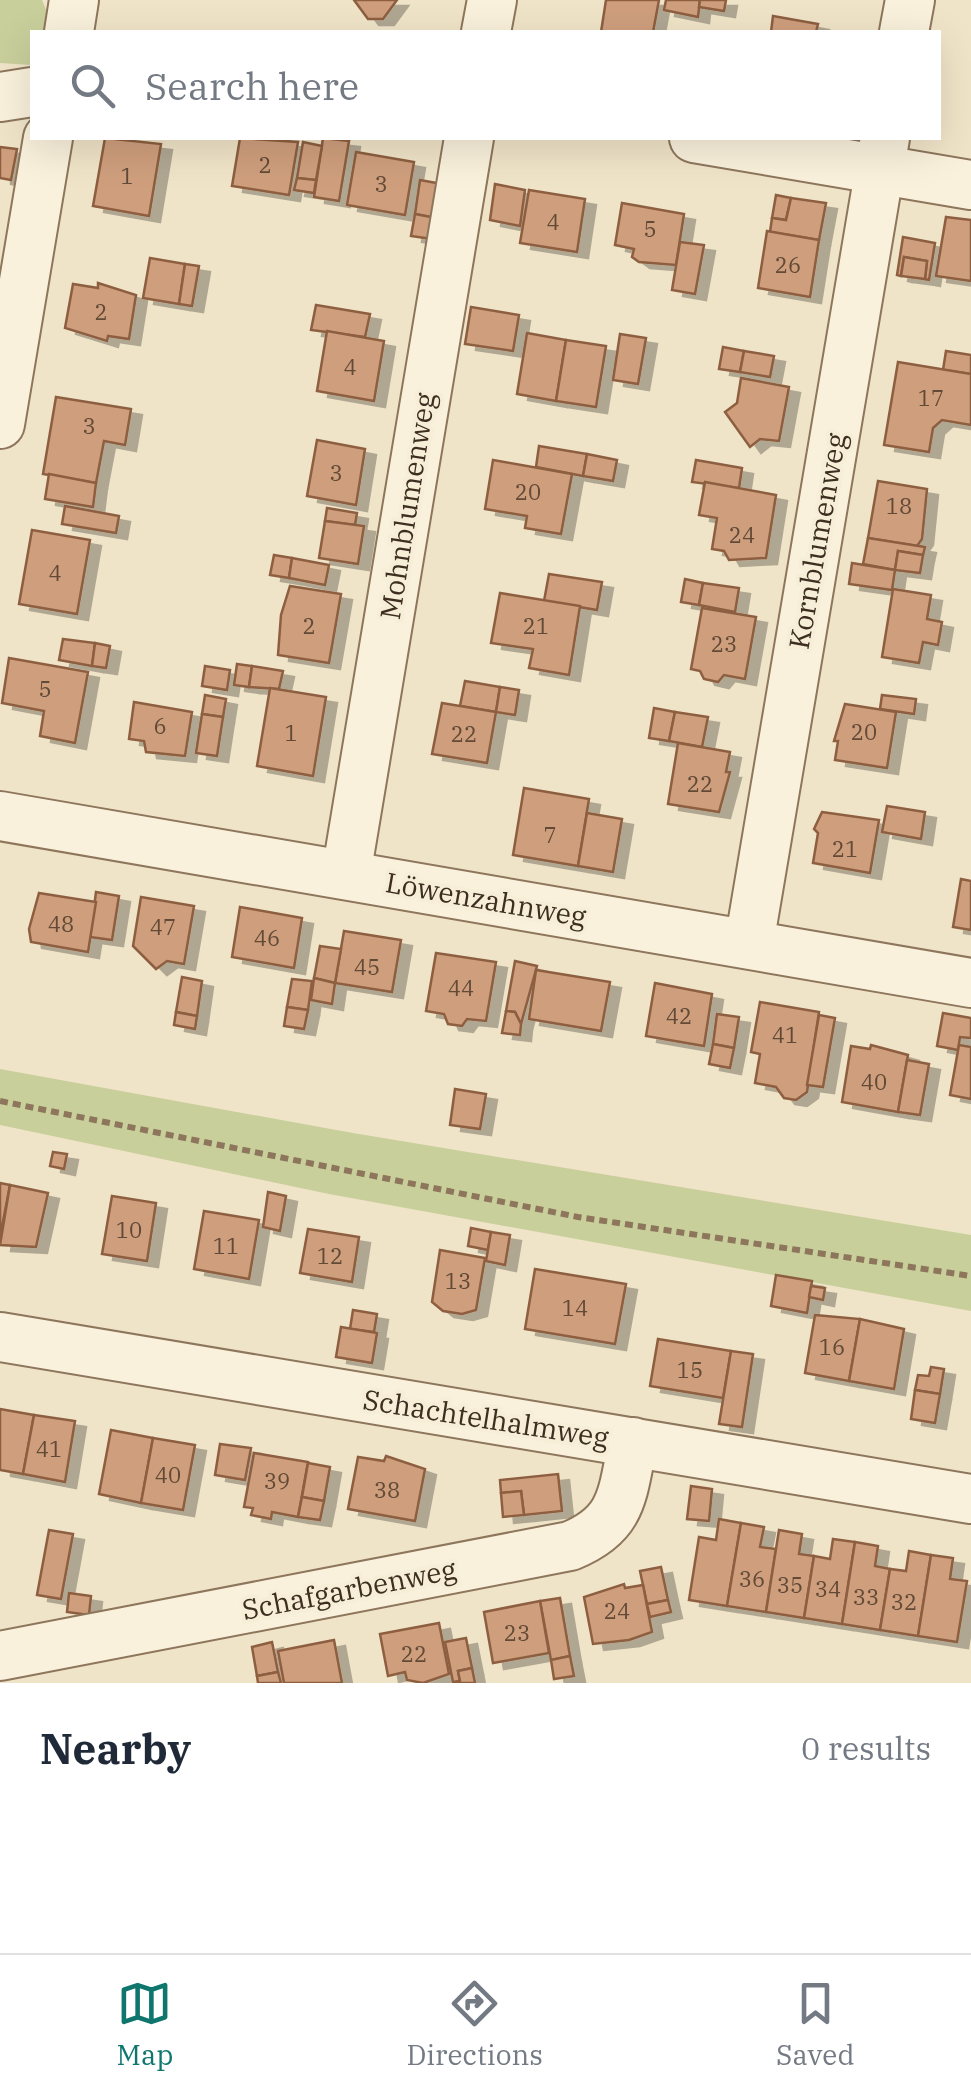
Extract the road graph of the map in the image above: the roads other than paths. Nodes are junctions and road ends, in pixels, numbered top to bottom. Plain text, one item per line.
1 (492, 0) edge
2 (910, 0) edge
3 (486, 30) edge
4 (904, 30) edge
5 (30, 92) edge
6 (0, 97) edge
7 (48, 140) edge
8 (468, 140) edge
9 (719, 140) edge
10 (883, 153) edge
11 (971, 185) edge
12 (0, 424) edge
13 (0, 816) edge
14 (346, 875) junction
15 (749, 944) junction
16 (971, 983) edge
17 (0, 1338) edge
18 (633, 1442) junction
19 (971, 1499) edge
20 (0, 1656) edge

1 - 3 street
2 - 4 street
5 - 6 street
7 - 12 street
8 - 14 street, Mohnblumenweg
9 - 10 street
10 - 11 street
10 - 15 street, Kornblumenweg
13 - 14 street, Löwenzahnweg
14 - 15 street, Löwenzahnweg
15 - 16 street, Löwenzahnweg
17 - 18 street, Schachtelhalmweg
18 - 19 street, Schachtelhalmweg
18 - 20 street, Schafgarbenweg

